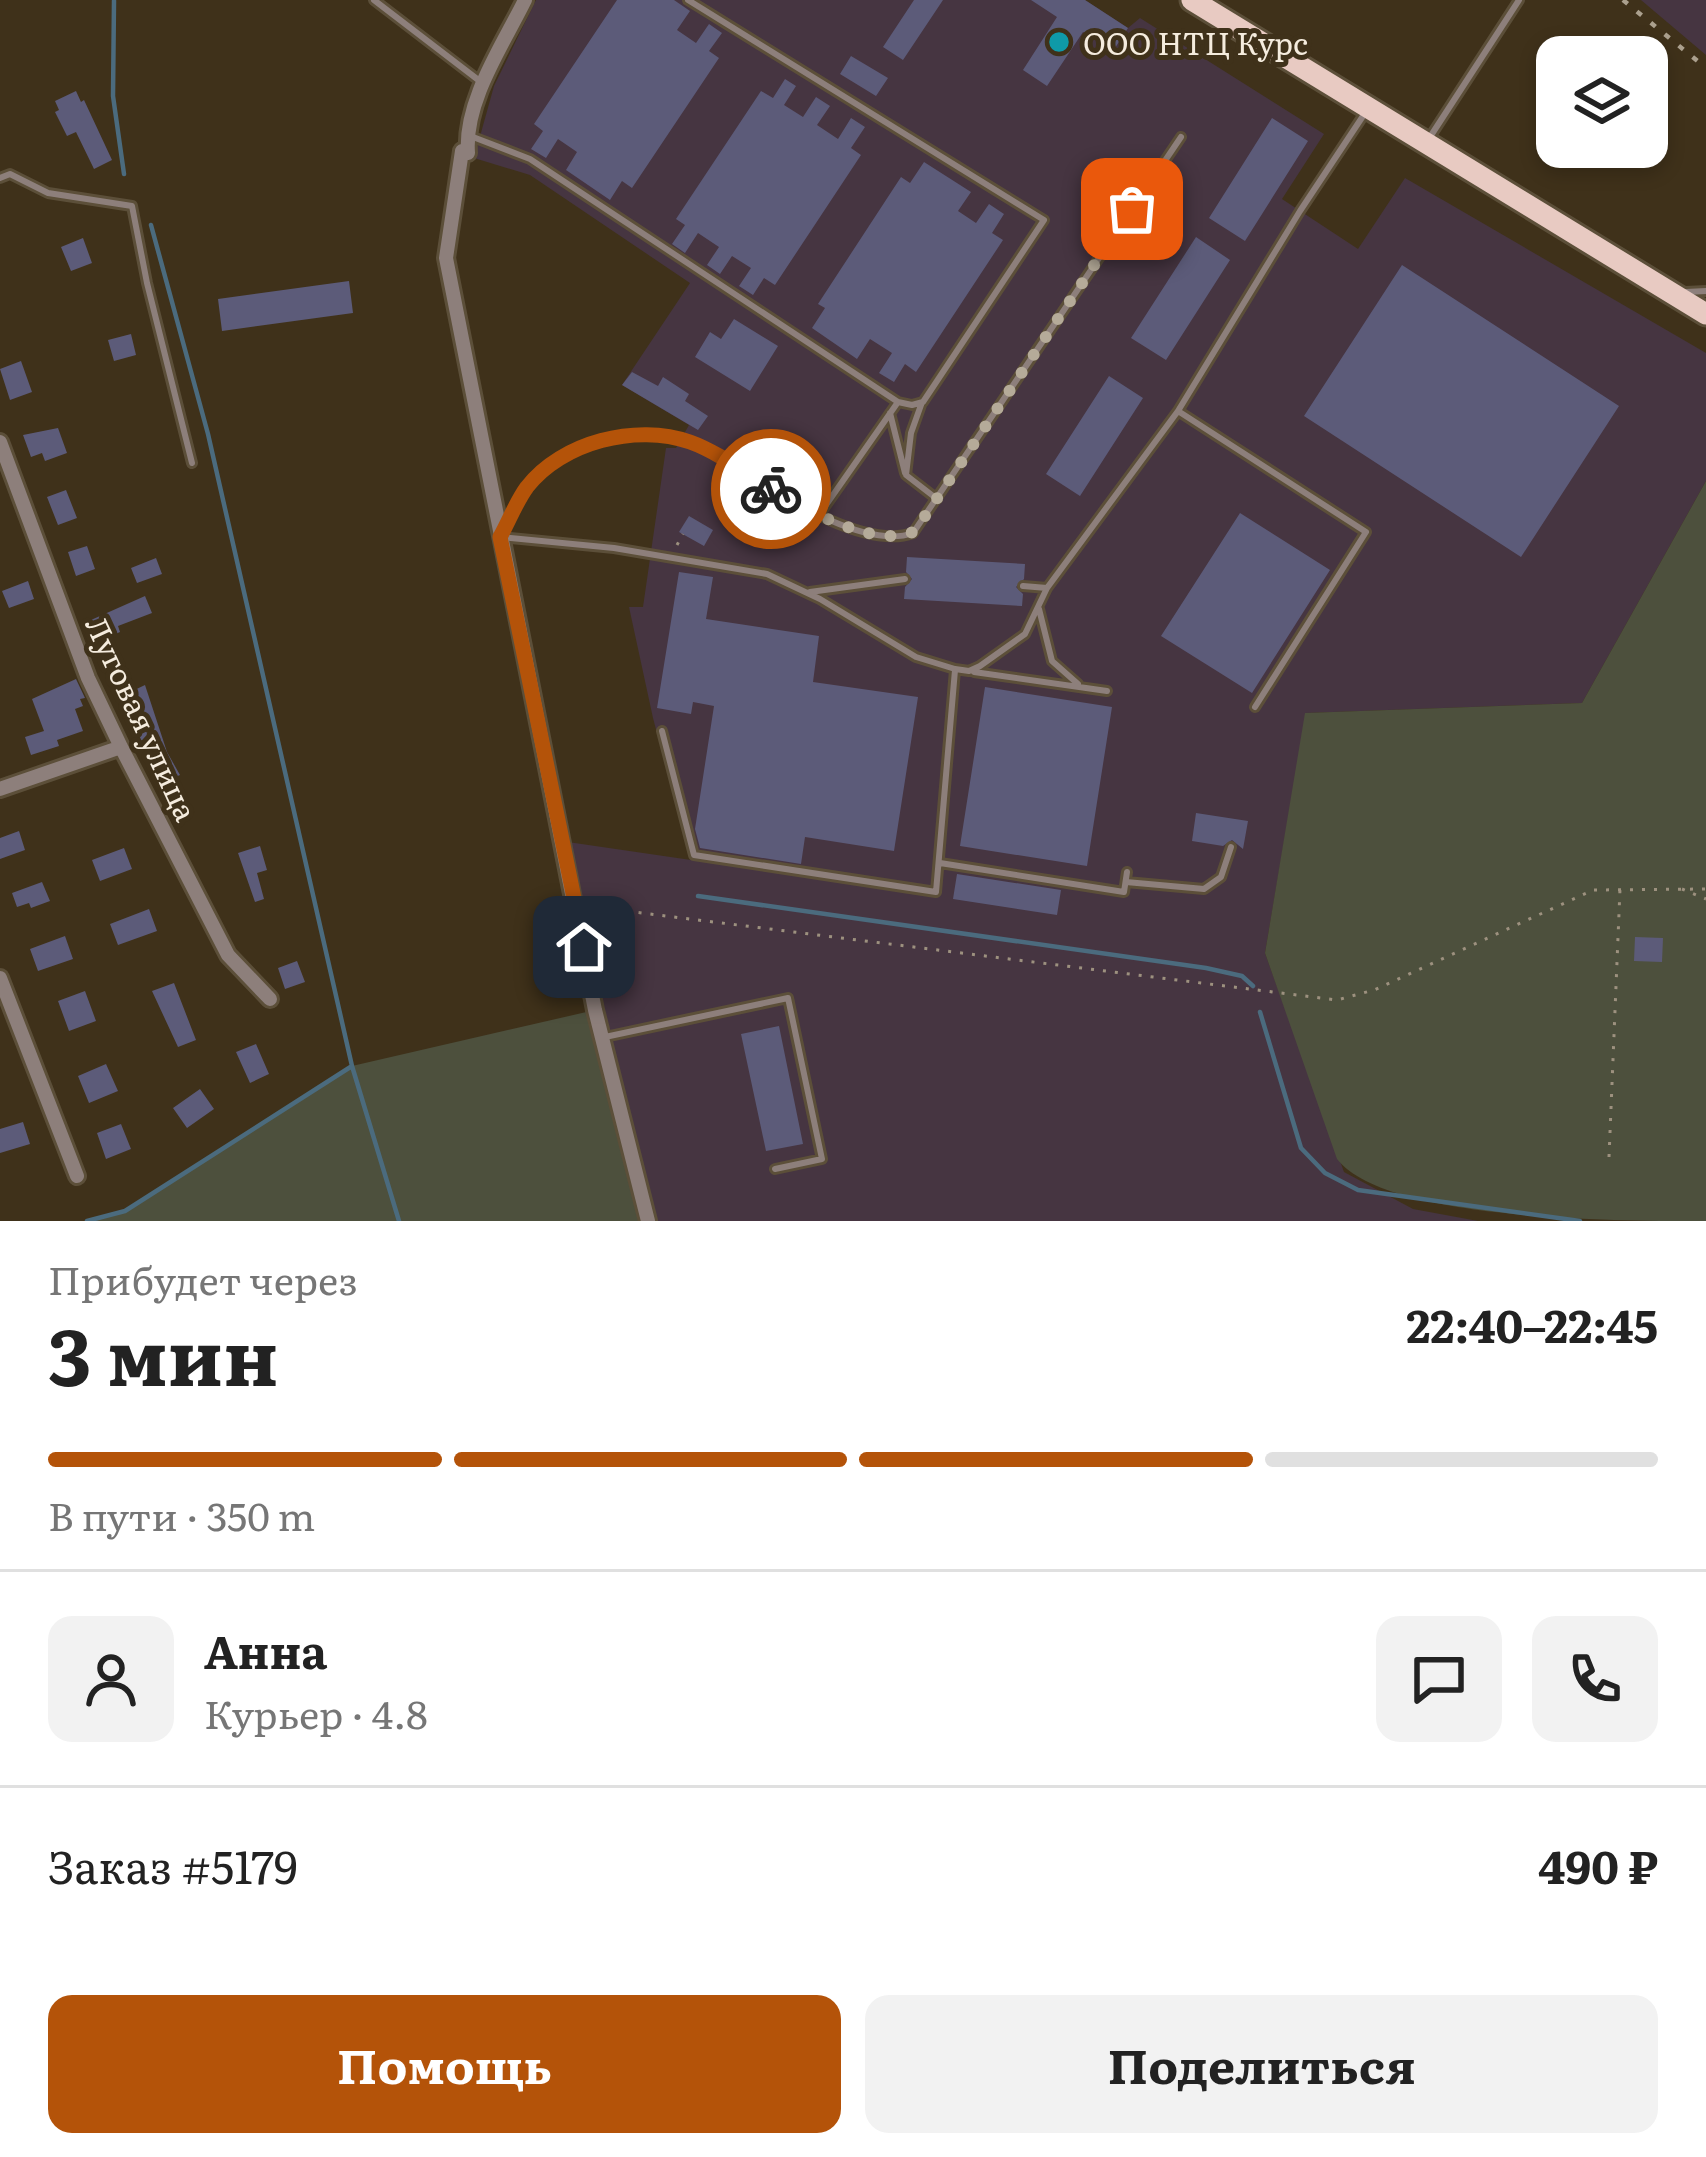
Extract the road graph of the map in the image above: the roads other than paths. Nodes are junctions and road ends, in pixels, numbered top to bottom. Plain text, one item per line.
1 (374, 0) edge
2 (525, 0) edge
3 (688, 0) edge
4 (1192, 0) edge
5 (1519, 0) edge
6 (484, 85) junction
7 (1366, 110) junction
8 (466, 135) junction
9 (1181, 137) dead end
10 (1425, 145) junction
11 (0, 178) edge
12 (1706, 291) edge
13 (1670, 293) junction
14 (1706, 314) edge
15 (898, 402) junction
16 (922, 402) junction
17 (1178, 411) junction
18 (890, 413) junction
19 (0, 442) edge
20 (193, 463) dead end
21 (907, 477) junction
22 (938, 500) junction
23 (819, 515) junction
24 (500, 537) junction
25 (905, 579) dead end
26 (1023, 586) dead end
27 (1047, 588) junction
28 (807, 592) junction
29 (1039, 606) junction
30 (956, 669) junction
31 (970, 671) junction
32 (1084, 688) junction
33 (1107, 691) dead end
34 (1255, 707) dead end
35 (662, 731) dead end
36 (121, 746) junction
37 (0, 789) edge
38 (1231, 847) dead end
39 (940, 863) junction
40 (0, 978) edge
41 (271, 999) dead end
42 (602, 1038) junction
43 (775, 1169) dead end
44 (77, 1175) dead end
45 (648, 1221) edge

1 - 6 lane
2 - 6 street
3 - 16 lane
4 - 7 main road
5 - 10 lane
6 - 8 street
7 - 10 main road
7 - 17 lane
8 - 15 lane
8 - 24 street
9 - 22 lane
10 - 13 main road
11 - 20 lane
12 - 13 lane
13 - 14 main road
15 - 16 lane
15 - 18 lane
16 - 21 lane
17 - 27 lane
17 - 34 lane
18 - 21 lane
18 - 23 lane
19 - 36 street, Луговая улица
21 - 22 lane
22 - 23 lane
23 - 24 lane
24 - 28 lane
24 - 42 street
25 - 28 lane
26 - 27 lane
27 - 29 lane
28 - 30 lane
29 - 31 lane
29 - 32 lane
30 - 31 lane
30 - 39 lane
31 - 32 lane
32 - 33 lane
35 - 39 lane
36 - 37 street
36 - 41 street, Луговая улица
38 - 39 lane
40 - 44 street
42 - 43 lane
42 - 45 street

